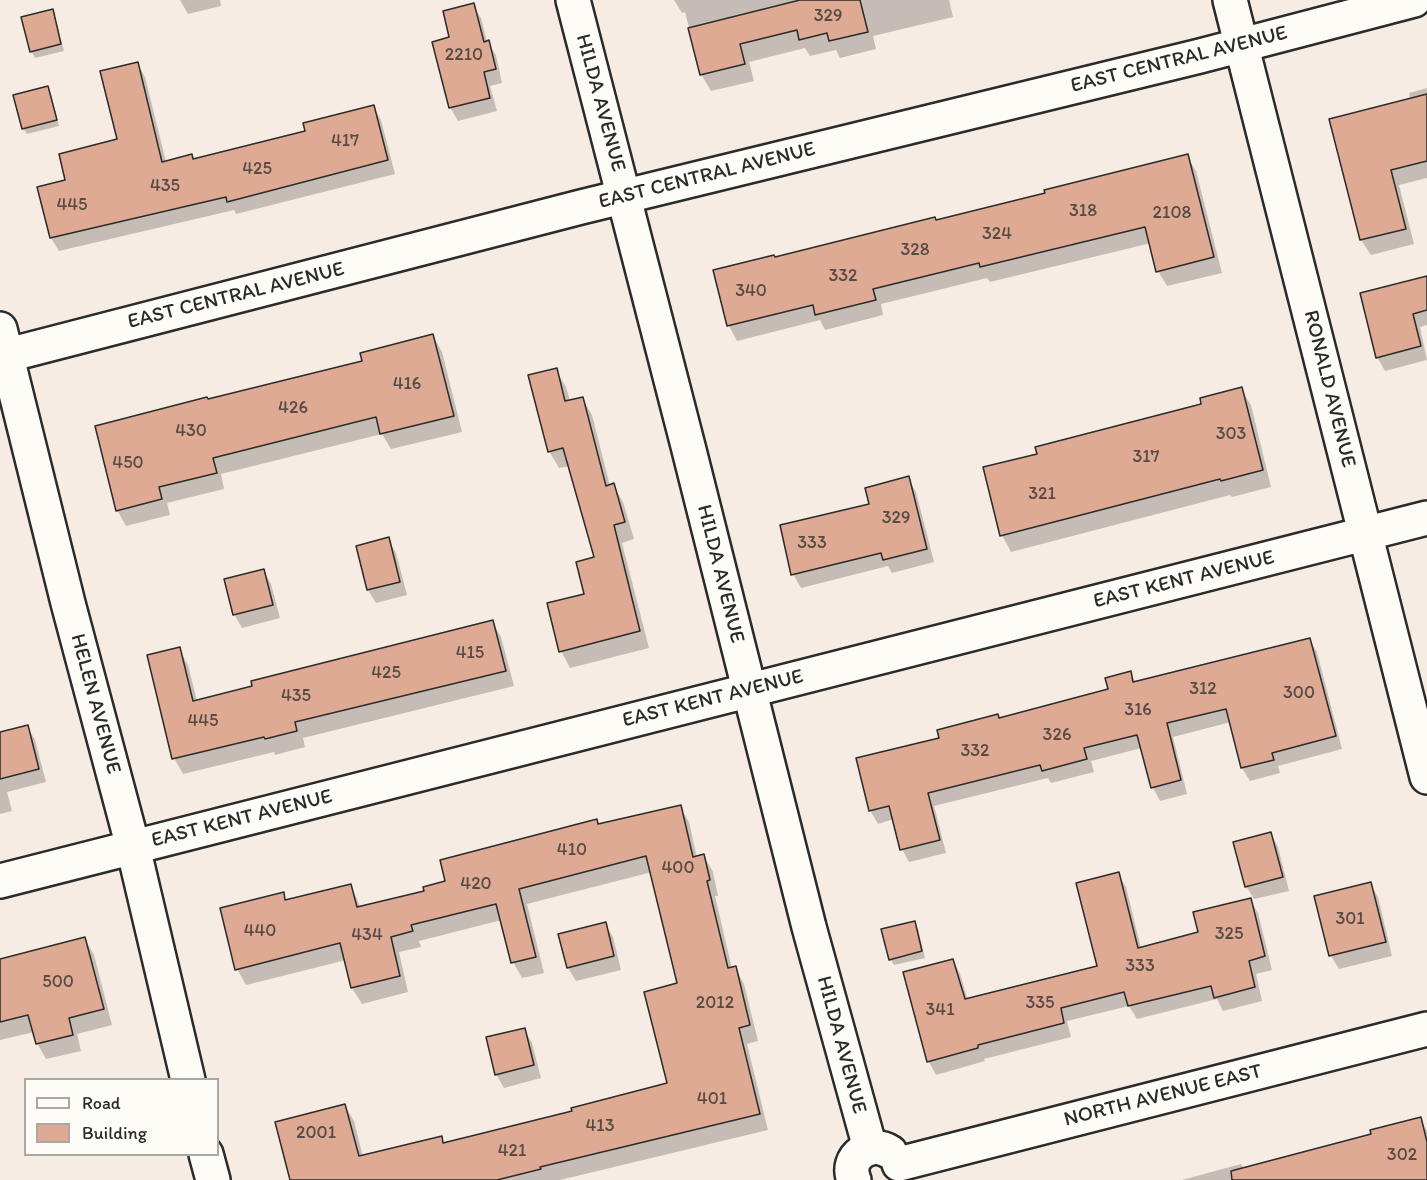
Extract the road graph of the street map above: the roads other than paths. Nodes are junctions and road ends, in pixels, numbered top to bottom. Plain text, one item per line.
1 (573, 0) edge
2 (1230, 0) edge
3 (1414, 0) edge
4 (1242, 45) junction
5 (625, 196) junction
6 (2, 347) edge
7 (1427, 518) edge
8 (1365, 534) junction
9 (749, 690) junction
10 (1427, 777) edge
11 (133, 847) junction
12 (0, 881) edge
13 (1427, 1029) edge
14 (188, 1078) edge
15 (870, 1148) junction
16 (207, 1156) edge
17 (898, 1172) edge
18 (846, 1178) edge
19 (213, 1180) edge

1 - 5 street, HILDA AVENUE
2 - 4 street, RONALD AVENUE
3 - 4 street, EAST CENTRAL AVENUE
4 - 5 street, EAST CENTRAL AVENUE
4 - 8 street, RONALD AVENUE
5 - 6 street, EAST CENTRAL AVENUE
5 - 9 street, HILDA AVENUE
6 - 11 street, HELEN AVENUE
7 - 8 street, EAST KENT AVENUE
8 - 9 street, EAST KENT AVENUE
8 - 10 street, RONALD AVENUE
9 - 11 street, EAST KENT AVENUE
9 - 15 street, HILDA AVENUE
11 - 12 street, EAST KENT AVENUE
11 - 14 street, HELEN AVENUE
13 - 17 street, NORTH AVENUE EAST
15 - 17 street
15 - 18 street
16 - 19 street

